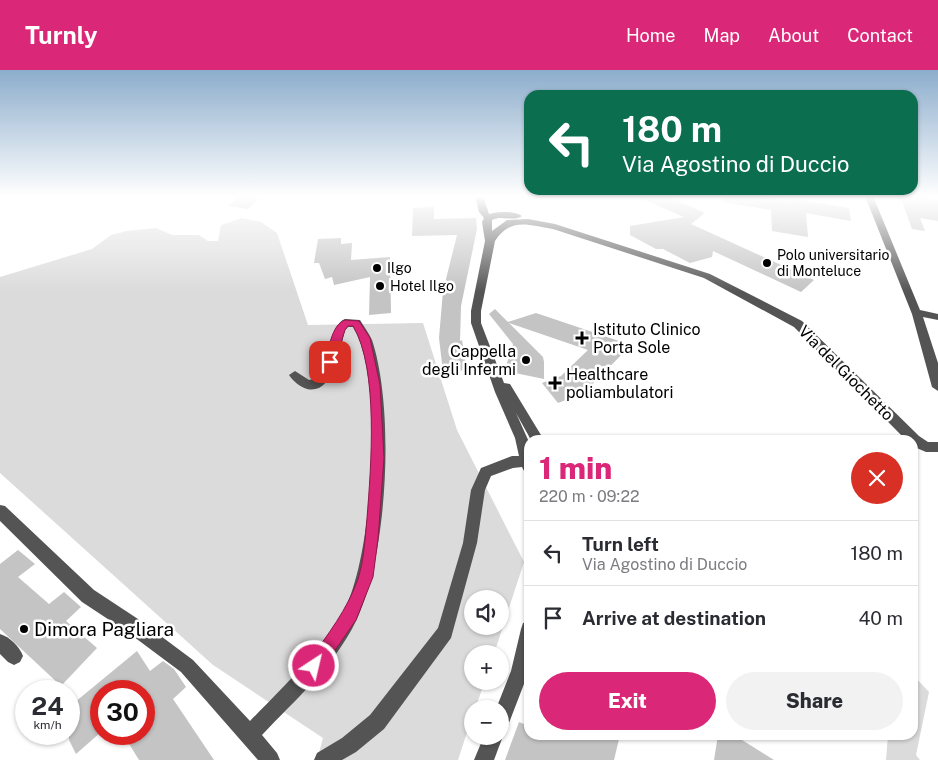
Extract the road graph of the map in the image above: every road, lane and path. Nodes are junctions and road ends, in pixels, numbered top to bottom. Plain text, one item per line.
1 (489, 228) edge
2 (498, 228) edge
3 (559, 228) edge
4 (882, 228) edge
5 (490, 241) junction
6 (915, 312) junction
7 (938, 317) edge
8 (295, 375) dead end
9 (497, 378) junction
10 (937, 380) edge
11 (535, 435) edge
12 (909, 435) edge
13 (918, 442) edge
14 (938, 447) edge
15 (524, 449) edge
16 (524, 464) edge
17 (0, 511) edge
18 (0, 642) edge
19 (14, 656) dead end
20 (524, 666) edge
21 (509, 700) edge
22 (250, 735) junction
23 (490, 745) edge
24 (270, 760) edge
25 (324, 760) edge
26 (484, 760) edge

1 - 5 street
2 - 5 street
3 - 12 street, Via del Giochetto
4 - 6 street
5 - 9 street
6 - 7 street
6 - 10 street
8 - 22 street
9 - 11 street
9 - 15 street
13 - 14 street, Via del Giochetto
16 - 25 street
17 - 22 street
18 - 19 street
20 - 21 street
22 - 24 street
23 - 26 street

